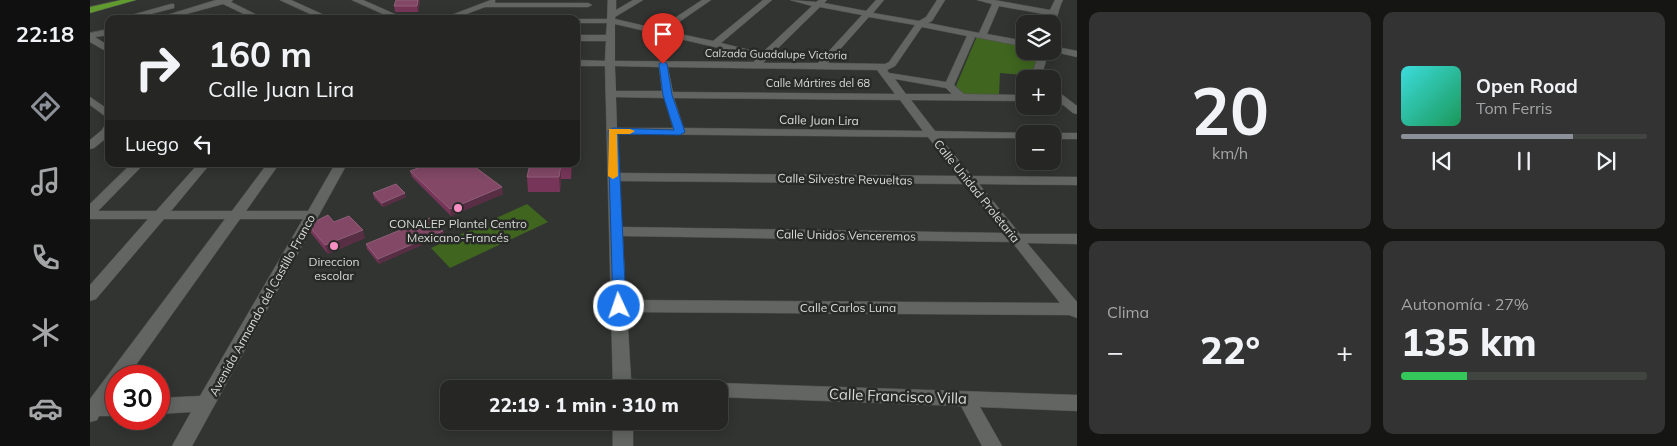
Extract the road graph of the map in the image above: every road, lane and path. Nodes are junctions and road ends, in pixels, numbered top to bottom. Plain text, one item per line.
1 (132, 0) edge
2 (224, 0) edge
3 (284, 0) edge
4 (356, 0) edge
5 (498, 0) edge
6 (612, 0) edge
7 (639, 0) edge
8 (707, 0) edge
9 (768, 0) edge
10 (794, 0) edge
11 (880, 0) edge
12 (941, 0) edge
13 (981, 0) edge
14 (1059, 0) edge
15 (821, 2) edge
16 (553, 3) edge
17 (996, 3) junction
18 (485, 5) junction
19 (588, 5) dead end
20 (90, 10) edge
21 (121, 12) dead end
22 (183, 12) junction
23 (1053, 13) joint
24 (867, 14) junction
25 (126, 15) edge
26 (141, 15) edge
27 (172, 15) edge
28 (189, 15) edge
29 (253, 15) edge
30 (320, 15) edge
31 (392, 15) edge
32 (456, 15) edge
33 (612, 19) junction
34 (580, 21) edge
35 (920, 24) junction
36 (658, 32) junction
37 (105, 33) edge
38 (977, 35) junction
39 (90, 37) edge
40 (580, 38) edge
41 (611, 38) junction
42 (1016, 42) edge
43 (714, 45) junction
44 (105, 47) edge
45 (1061, 51) edge
46 (1077, 54) edge
47 (765, 56) junction
48 (580, 57) edge
49 (611, 60) junction
50 (580, 63) edge
51 (663, 64) junction
52 (755, 64) junction
53 (821, 66) junction
54 (883, 71) junction
55 (949, 86) junction
56 (611, 94) junction
57 (668, 95) junction
58 (902, 96) junction
59 (961, 97) junction
60 (1016, 98) edge
61 (1061, 98) edge
62 (1077, 99) edge
63 (90, 100) edge
64 (1061, 101) edge
65 (1077, 111) edge
66 (105, 113) edge
67 (613, 131) junction
68 (680, 132) junction
69 (105, 133) edge
70 (932, 135) junction
71 (1016, 136) edge
72 (1061, 136) edge
73 (1077, 136) edge
74 (105, 141) edge
75 (90, 146) edge
76 (135, 167) edge
77 (201, 167) edge
78 (271, 167) edge
79 (339, 167) edge
80 (613, 177) junction
81 (970, 180) junction
82 (1077, 181) edge
83 (90, 211) edge
84 (160, 214) junction
85 (90, 215) edge
86 (312, 215) junction
87 (236, 216) junction
88 (615, 231) junction
89 (1015, 238) junction
90 (1077, 239) edge
91 (90, 295) edge
92 (619, 306) junction
93 (1076, 310) edge
94 (126, 365) edge
95 (622, 380) edge
96 (728, 390) edge
97 (105, 392) edge
98 (966, 399) junction
99 (1077, 403) edge
100 (206, 404) junction
101 (170, 406) edge
102 (105, 409) edge
103 (91, 410) edge
104 (622, 430) edge
105 (182, 446) edge
106 (623, 446) edge
107 (992, 446) edge

1 - 20 highway
2 - 22 street
2 - 29 street
3 - 30 street
4 - 31 street
5 - 18 street
6 - 33 street
7 - 33 street
8 - 36 street
9 - 43 street
10 - 15 street
11 - 24 street
12 - 35 street
13 - 17 street
14 - 23 street
15 - 24 street
15 - 47 street
16 - 18 street
16 - 19 street
17 - 23 street
17 - 38 street
18 - 32 street
21 - 25 street
22 - 26 street
22 - 27 street
22 - 28 street
24 - 35 street
24 - 53 street
33 - 34 street
33 - 36 street
33 - 41 street
35 - 38 street
35 - 54 street
36 - 43 street
37 - 39 street
38 - 42 street
38 - 55 street
39 - 44 street
40 - 41 street
41 - 49 street
43 - 47 street
45 - 46 street
47 - 52 street
48 - 49 street
49 - 50 street
49 - 51 street, Calzada Guadalupe Victoria
49 - 56 street
51 - 52 street, Calzada Guadalupe Victoria
51 - 57 street
52 - 53 street, Calzada Guadalupe Victoria
53 - 54 street, Calzada Guadalupe Victoria
54 - 55 street, Calzada Guadalupe Victoria
54 - 58 street, Calle Unidad Proletaria
55 - 59 street
56 - 57 street, Calle Mártires del 68
56 - 67 street
57 - 58 street, Calle Mártires del 68
57 - 68 street
58 - 59 street, Calle Mártires del 68
58 - 70 street, Calle Unidad Proletaria
59 - 60 street, Calle Mártires del 68
61 - 62 street
63 - 66 street
64 - 65 street
67 - 68 street, Calle Juan Lira
67 - 80 street
68 - 70 street, Calle Juan Lira
69 - 75 street
70 - 71 street, Calle Juan Lira
70 - 81 street, Calle Unidad Proletaria
72 - 73 street
74 - 75 street
76 - 83 street
77 - 84 street
78 - 87 street
79 - 86 street, Avenida Armando del Castillo Franco
80 - 81 street, Calle Silvestre Revueltas
80 - 88 street
81 - 82 street, Calle Silvestre Revueltas
81 - 89 street, Calle Unidad Proletaria
84 - 85 street
84 - 87 street
84 - 91 street
86 - 87 street
86 - 100 street, Avenida Armando del Castillo Franco
87 - 94 street
88 - 89 street, Calle Unidos Venceremos
88 - 92 street
89 - 90 street, Calle Unidos Venceremos
89 - 93 street, Calle Unidad Proletaria
92 - 93 street, Calle Carlos Luna
92 - 95 street
96 - 98 street, Calle Francisco Villa
97 - 103 street
98 - 99 street, Calle Francisco Villa
98 - 107 street
100 - 101 street
100 - 105 street, Avenida Armando del Castillo Franco
102 - 103 street
104 - 106 street

